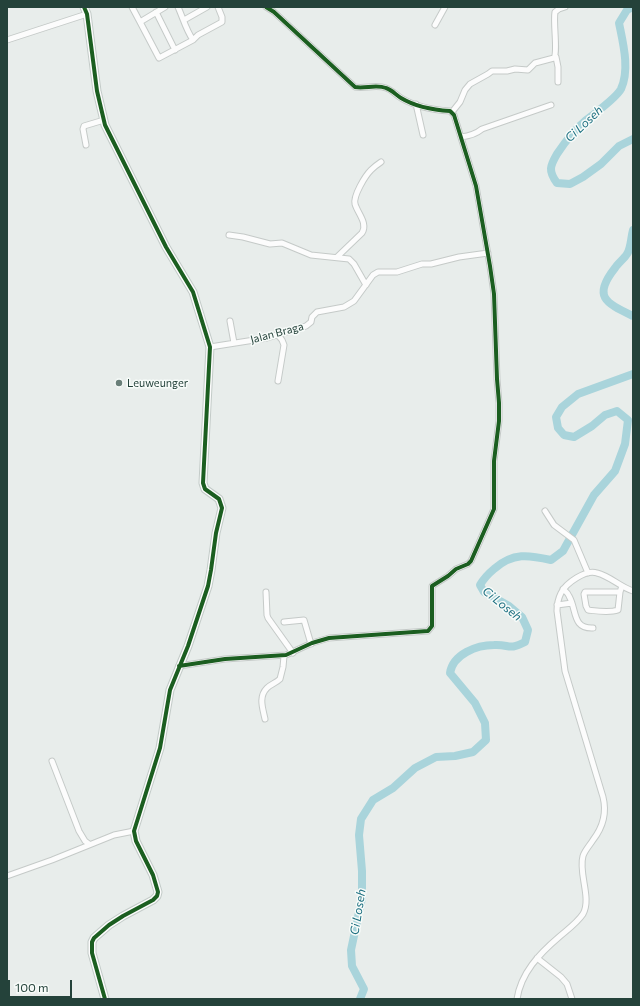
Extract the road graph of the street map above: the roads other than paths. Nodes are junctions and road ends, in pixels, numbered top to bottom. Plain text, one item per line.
1 (132, 7) edge
2 (165, 7) edge
3 (178, 7) edge
4 (207, 7) edge
5 (218, 7) edge
6 (266, 7) edge
7 (445, 7) edge
8 (565, 7) edge
9 (86, 11) edge
10 (156, 12) junction
11 (184, 20) junction
12 (140, 22) junction
13 (435, 25) dead end
14 (7, 40) edge
15 (193, 40) junction
16 (175, 50) junction
17 (556, 56) junction
18 (558, 82) dead end
19 (416, 104) junction
20 (551, 105) dead end
21 (452, 112) junction
22 (104, 120) junction
23 (423, 135) dead end
24 (461, 137) junction
25 (86, 145) dead end
26 (381, 162) dead end
27 (228, 235) dead end
28 (488, 253) junction
29 (337, 257) junction
30 (366, 285) junction
31 (230, 321) dead end
32 (277, 334) junction
33 (234, 343) junction
34 (210, 347) junction
35 (278, 381) dead end
36 (545, 511) dead end
37 (588, 573) junction
38 (622, 586) junction
39 (563, 588) junction
40 (633, 591) edge
41 (266, 592) dead end
42 (620, 592) junction
43 (572, 603) junction
44 (557, 604) junction
45 (284, 622) dead end
46 (593, 628) dead end
47 (311, 644) junction
48 (288, 654) junction
49 (179, 666) junction
50 (265, 720) dead end
51 (52, 761) dead end
52 (134, 830) junction
53 (89, 844) junction
54 (7, 876) edge
55 (537, 958) junction
56 (105, 999) edge
57 (517, 999) edge
58 (572, 999) edge

1 - 12 street
2 - 10 street
3 - 11 street
4 - 11 street
5 - 15 street
6 - 19 street
7 - 13 street
8 - 17 street
9 - 14 street
9 - 22 street
10 - 12 street
10 - 16 street
11 - 15 street
12 - 16 street
15 - 16 street
17 - 18 street
17 - 21 street
19 - 21 street
19 - 23 street
20 - 24 street
21 - 24 street
22 - 25 street
22 - 34 street
24 - 28 street
26 - 29 street
27 - 29 street
28 - 30 street, Jalan Braga
28 - 47 street
29 - 30 street
30 - 32 street, Jalan Braga
31 - 33 street
32 - 33 street, Jalan Braga
32 - 35 street
33 - 34 street, Jalan Braga
34 - 49 street
36 - 37 street
37 - 38 street
37 - 39 street
38 - 40 street
38 - 42 street
39 - 43 street
39 - 44 street
41 - 48 street
42 - 42 street
43 - 44 street
43 - 46 street
44 - 55 street
45 - 47 street
47 - 48 street
48 - 49 street
48 - 50 street
49 - 52 street
51 - 53 street
52 - 53 street
52 - 56 street
53 - 54 street
55 - 57 street
55 - 58 street

